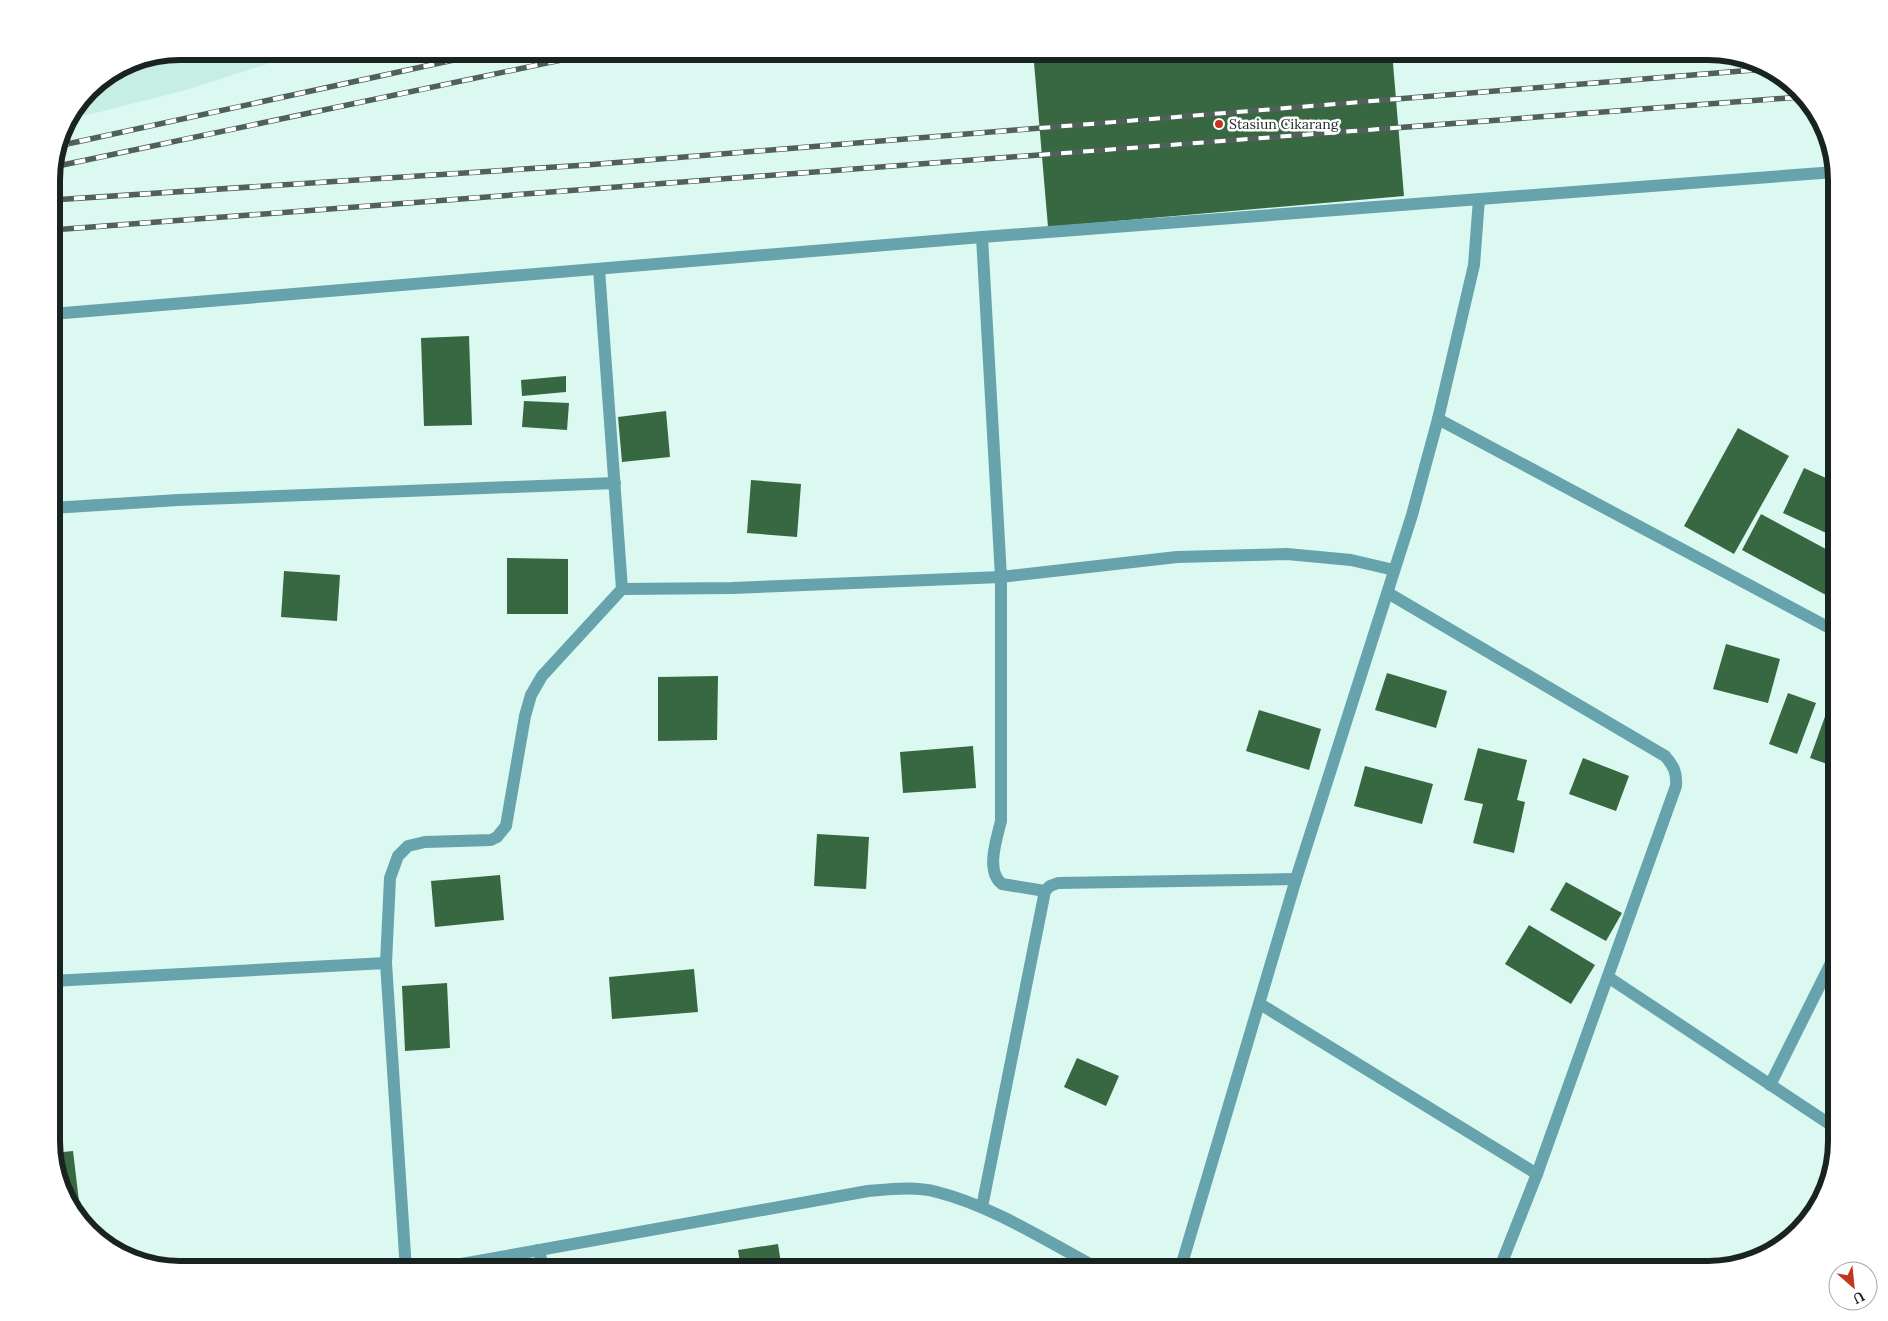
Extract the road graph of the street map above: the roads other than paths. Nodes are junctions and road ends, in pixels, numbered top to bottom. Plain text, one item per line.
1 (1828, 173) edge
2 (1479, 199) junction
3 (982, 237) junction
4 (599, 269) junction
5 (60, 313) edge
6 (1438, 419) junction
7 (615, 483) junction
8 (60, 507) edge
9 (1394, 570) junction
10 (1001, 577) junction
11 (622, 589) junction
12 (1388, 592) junction
13 (1828, 627) edge
14 (1296, 880) junction
15 (1045, 891) junction
16 (386, 962) junction
17 (1828, 969) edge
18 (1608, 977) junction
19 (60, 981) edge
20 (1260, 1004) junction
21 (1770, 1085) junction
22 (1828, 1124) edge
23 (1537, 1174) junction
24 (982, 1207) junction
25 (538, 1250) junction
26 (405, 1261) edge
27 (478, 1261) edge
28 (542, 1261) edge
29 (1084, 1261) edge
30 (1183, 1261) edge
31 (1502, 1261) edge

1 - 2 street
2 - 3 street
2 - 6 street
3 - 4 street
3 - 10 street
4 - 5 street
4 - 7 street
6 - 9 street
6 - 13 street
7 - 8 street
7 - 11 street
9 - 10 street
9 - 12 street
10 - 11 street
10 - 15 street
11 - 16 street
12 - 14 street
12 - 18 street
14 - 15 street
14 - 20 street
15 - 24 street
16 - 19 street
16 - 26 street
17 - 21 street
18 - 21 street
18 - 23 street
20 - 23 street
20 - 30 street
21 - 22 street
23 - 31 street
24 - 25 street
24 - 29 street
25 - 27 street
25 - 28 street

